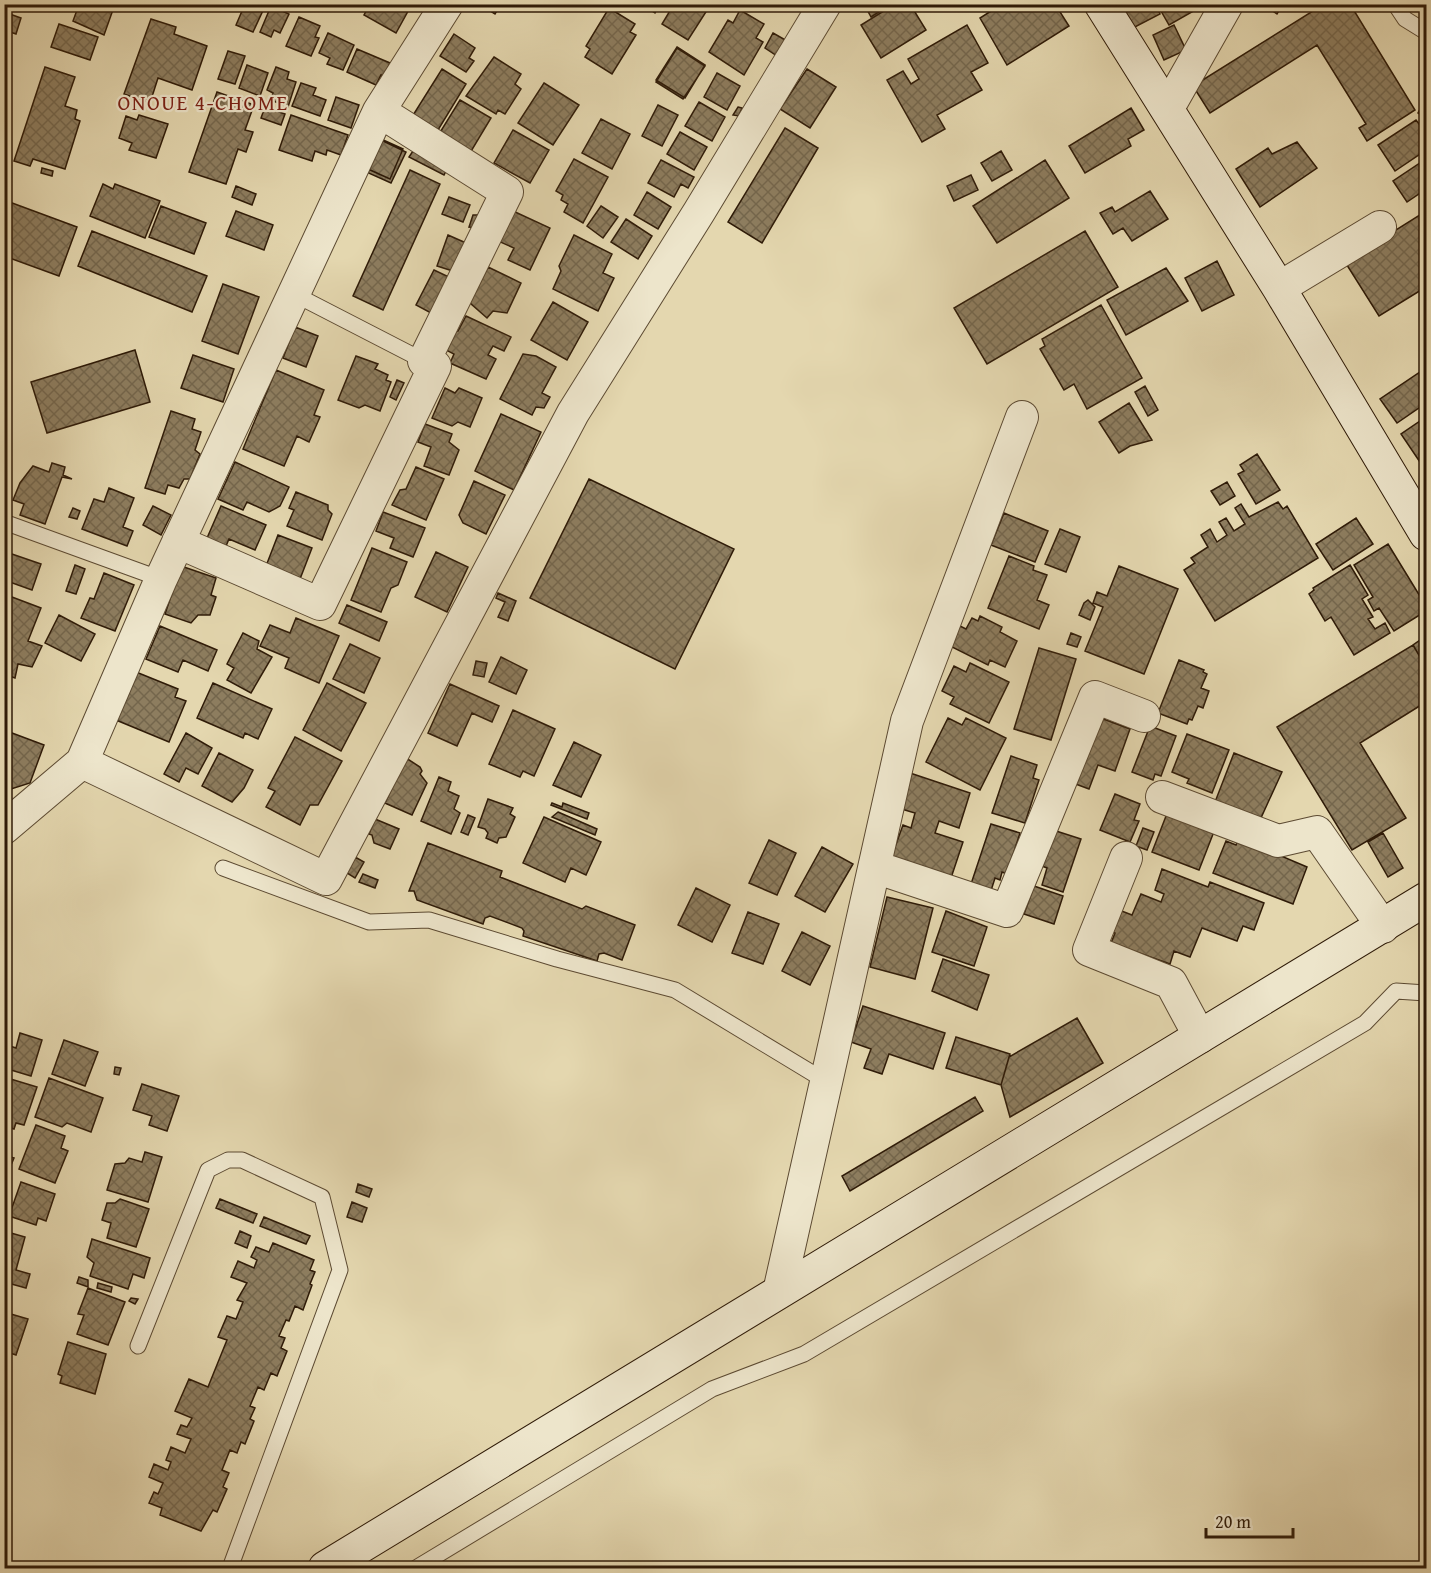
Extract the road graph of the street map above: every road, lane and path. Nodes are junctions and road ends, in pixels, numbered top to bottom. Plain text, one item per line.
1 (447, 4) edge
2 (825, 4) edge
3 (1101, 4) edge
4 (1227, 4) edge
5 (1395, 4) edge
6 (1426, 32) edge
7 (1168, 108) junction
8 (379, 111) junction
9 (1380, 227) dead end
10 (1279, 288) junction
11 (294, 294) junction
12 (430, 364) junction
13 (1022, 417) dead end
14 (4, 522) edge
15 (1426, 534) edge
16 (178, 542) junction
17 (161, 579) junction
18 (1144, 716) dead end
19 (82, 762) junction
20 (1162, 796) dead end
21 (9, 817) edge
22 (1126, 858) dead end
23 (875, 867) junction
24 (223, 868) dead end
25 (1426, 899) edge
26 (1383, 927) junction
27 (1426, 993) edge
28 (1200, 1037) junction
29 (826, 1082) junction
30 (779, 1292) junction
31 (138, 1346) dead end
32 (230, 1569) edge
33 (326, 1569) edge
34 (417, 1569) edge

1 - 8 street
2 - 19 street
3 - 7 street
4 - 7 street
5 - 6 lane
7 - 10 street
8 - 11 street
8 - 12 street
9 - 10 street
10 - 15 street
11 - 12 lane
11 - 16 street
12 - 16 street
13 - 23 street
14 - 17 lane
16 - 17 street
17 - 19 street
18 - 23 street
19 - 21 street
20 - 26 street
22 - 28 street
23 - 29 street
24 - 29 lane
25 - 26 street
26 - 28 street
27 - 34 lane
28 - 30 street
29 - 30 street
30 - 33 street
31 - 32 lane

